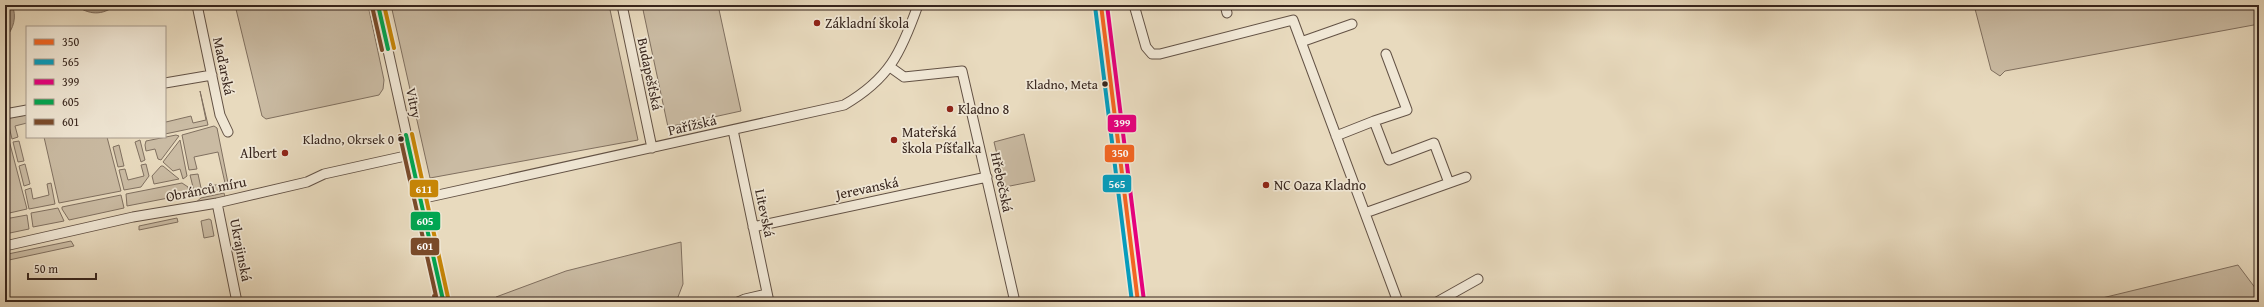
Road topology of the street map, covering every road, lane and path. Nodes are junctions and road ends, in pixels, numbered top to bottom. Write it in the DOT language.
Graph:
graph roads {
  1 [pos="197,5"];
  2 [pos="378,5"];
  3 [pos="622,5"];
  4 [pos="918,5"];
  5 [pos="1101,5"];
  6 [pos="1134,5"];
  7 [pos="1352,24"];
  8 [pos="1301,42"];
  9 [pos="1386,54"];
  10 [pos="890,67"];
  11 [pos="212,75"];
  12 [pos="166,83"];
  13 [pos="26,110"];
  14 [pos="5,114"];
  15 [pos="1374,121"];
  16 [pos="733,130"];
  17 [pos="228,132"];
  18 [pos="1336,136"];
  19 [pos="652,148"];
  20 [pos="410,155"];
  21 [pos="987,177"];
  22 [pos="1466,177"];
  23 [pos="1449,183"];
  24 [pos="420,199"];
  25 [pos="217,203"];
  26 [pos="1365,214"];
  27 [pos="753,227"];
  28 [pos="5,246"];
  29 [pos="1478,279"];
  30 [pos="768,298"];
  31 [pos="439,301"];
  32 [pos="237,302"];
  33 [pos="738,302"];
  34 [pos="1015,302"];
  35 [pos="1138,302"];
  36 [pos="1398,302"];
  37 [pos="1437,302"];
  1 -- 11 [label="street, Maďarská"];
  2 -- 20 [label="street, Vitry"];
  3 -- 19 [label="street, Budapešťská"];
  4 -- 10 [label="street, Pařížská"];
  5 -- 35 [label="street"];
  6 -- 8 [label="street"];
  7 -- 8 [label="street"];
  8 -- 18 [label="street"];
  9 -- 15 [label="street"];
  10 -- 16 [label="street, Pařížská"];
  10 -- 21 [label="street, Hřebečská"];
  11 -- 12 [label="street"];
  11 -- 17 [label="street, Maďarská"];
  13 -- 14 [label="street"];
  15 -- 18 [label="street"];
  15 -- 23 [label="street"];
  16 -- 19 [label="street, Pařížská"];
  16 -- 27 [label="street, Litevská"];
  18 -- 26 [label="street"];
  19 -- 24 [label="street, Pařížská"];
  20 -- 24 [label="street, Vitry"];
  20 -- 25 [label="street, Obránců míru"];
  21 -- 27 [label="street, Jerevanská"];
  21 -- 34 [label="street, Hřebečská"];
  22 -- 23 [label="street"];
  23 -- 26 [label="street"];
  24 -- 31 [label="street, Vitry"];
  25 -- 28 [label="street, Obránců míru"];
  25 -- 32 [label="street, Ukrajinská"];
  26 -- 36 [label="street"];
  27 -- 30 [label="street, Litevská"];
  29 -- 37 [label="street"];
  30 -- 33 [label="street"];
}
